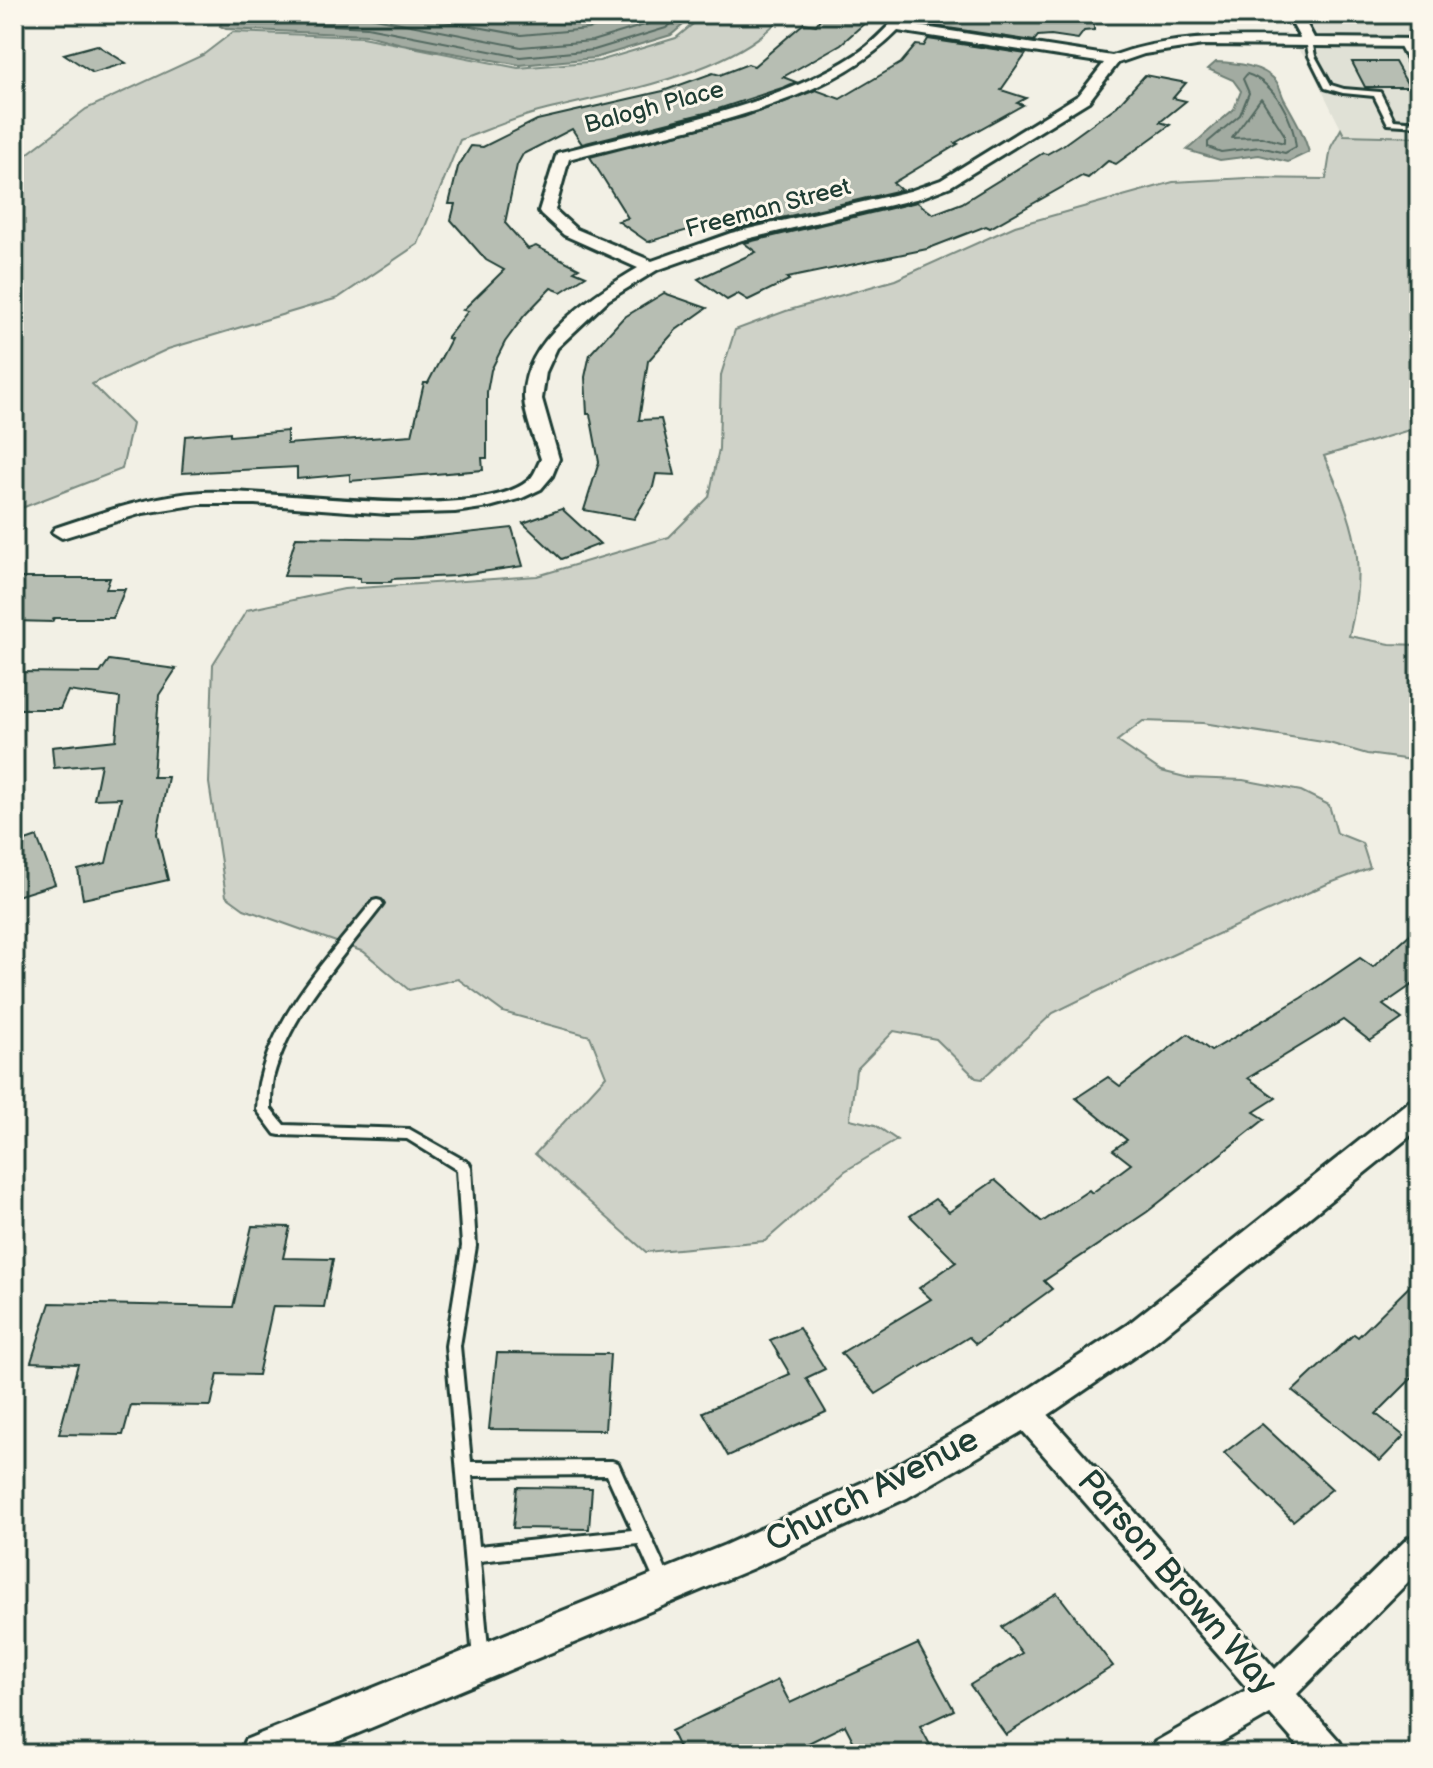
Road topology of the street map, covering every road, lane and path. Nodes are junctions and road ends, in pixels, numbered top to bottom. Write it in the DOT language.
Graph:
graph roads {
  1 [pos="908,14"];
  2 [pos="1294,14"];
  3 [pos="896,27"];
  4 [pos="1309,41"];
  5 [pos="1401,42"];
  6 [pos="1419,43"];
  7 [pos="1113,60"];
  8 [pos="1419,75"];
  9 [pos="1419,124"];
  10 [pos="651,267"];
  11 [pos="62,532"];
  12 [pos="377,904"];
  13 [pos="1419,1111"];
  14 [pos="1025,1411"];
  15 [pos="464,1469"];
  16 [pos="643,1536"];
  17 [pos="1419,1549"];
  18 [pos="471,1554"];
  19 [pos="665,1587"];
  20 [pos="481,1662"];
  21 [pos="1274,1693"];
  22 [pos="259,1754"];
  23 [pos="1167,1754"];
  24 [pos="1328,1754"];
  1 -- 3 [label="street, Balogh Place"];
  2 -- 4 [label="street"];
  3 -- 7 [label="street"];
  3 -- 10 [label="street, Balogh Place"];
  4 -- 5 [label="street"];
  4 -- 7 [label="street"];
  4 -- 9 [label="lane"];
  5 -- 6 [label="street"];
  5 -- 8 [label="lane"];
  7 -- 10 [label="street, Freeman Street"];
  10 -- 11 [label="street, Freeman Street"];
  12 -- 15 [label="lane"];
  13 -- 14 [label="street, Church Avenue"];
  14 -- 19 [label="street, Church Avenue"];
  14 -- 21 [label="street, Parson Brown Way"];
  15 -- 16 [label="lane"];
  15 -- 18 [label="lane"];
  16 -- 18 [label="lane"];
  16 -- 19 [label="lane"];
  17 -- 21 [label="street"];
  18 -- 20 [label="lane"];
  19 -- 20 [label="street, Church Avenue"];
  20 -- 22 [label="street, Church Avenue"];
  21 -- 23 [label="street"];
  21 -- 24 [label="street, Parson Brown Way"];
}
